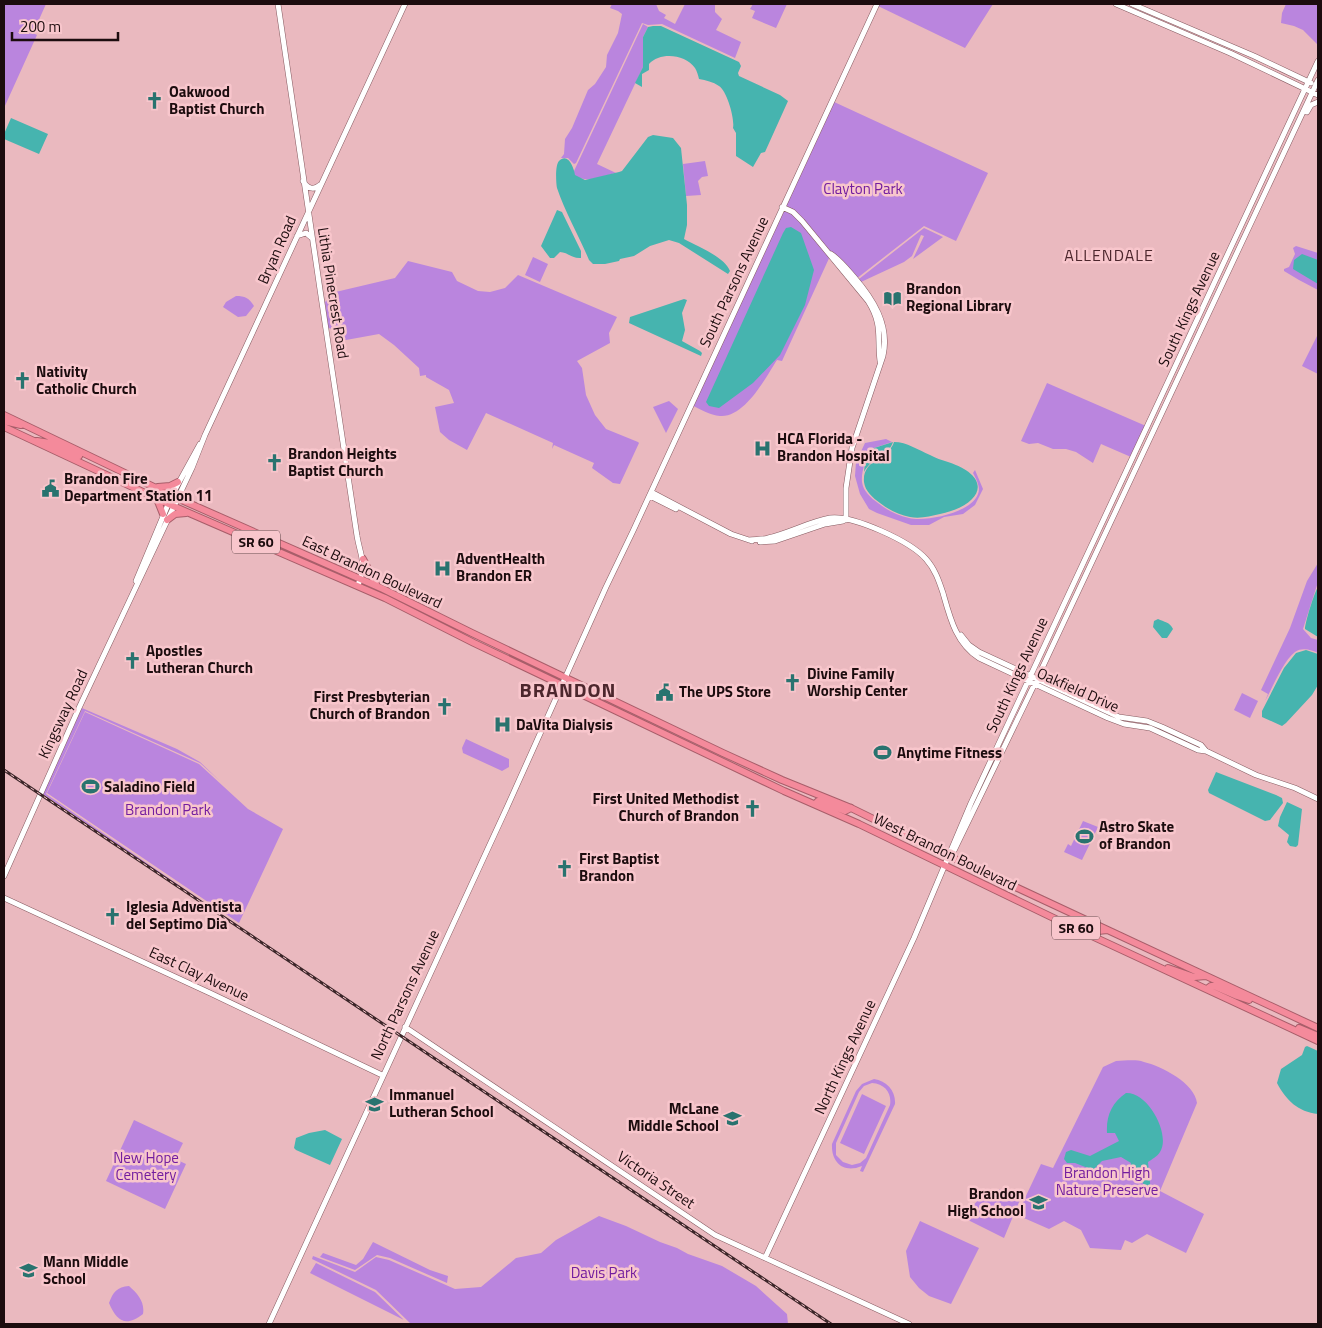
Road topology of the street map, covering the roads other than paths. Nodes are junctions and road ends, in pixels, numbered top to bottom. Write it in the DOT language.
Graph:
graph roads {
  1 [pos="278,4"];
  2 [pos="405,4"];
  3 [pos="877,4"];
  4 [pos="1116,4"];
  5 [pos="1132,4"];
  6 [pos="1318,61"];
  7 [pos="1309,82"];
  8 [pos="1317,84"];
  9 [pos="1306,89"];
  10 [pos="1312,92"];
  11 [pos="1318,95"];
  12 [pos="1318,102"];
  13 [pos="1292,135"];
  14 [pos="303,180"];
  15 [pos="320,185"];
  16 [pos="782,207"];
  17 [pos="308,211"];
  18 [pos="297,236"];
  19 [pos="312,238"];
  20 [pos="4,415"];
  21 [pos="4,421"];
  22 [pos="25,425"];
  23 [pos="4,427"];
  24 [pos="205,435"];
  25 [pos="34,441"];
  26 [pos="79,456"];
  27 [pos="178,482"];
  28 [pos="154,486"];
  29 [pos="650,494"];
  30 [pos="175,496"];
  31 [pos="157,499"];
  32 [pos="170,505"];
  33 [pos="189,513"];
  34 [pos="165,517"];
  35 [pos="846,520"];
  36 [pos="363,558"];
  37 [pos="359,582"];
  38 [pos="376,586"];
  39 [pos="1061,611"];
  40 [pos="954,628"];
  41 [pos="1048,656"];
  42 [pos="1031,675"];
  43 [pos="565,677"];
  44 [pos="1028,681"];
  45 [pos="1036,681"];
  46 [pos="562,684"];
  47 [pos="668,736"];
  48 [pos="693,738"];
  49 [pos="690,746"];
  50 [pos="718,750"];
  51 [pos="1318,798"];
  52 [pos="814,804"];
  53 [pos="851,808"];
  54 [pos="19,839"];
  55 [pos="949,856"];
  56 [pos="945,866"];
  57 [pos="4,867"];
  58 [pos="4,876"];
  59 [pos="4,898"];
  60 [pos="1066,924"];
  61 [pos="1108,930"];
  62 [pos="1137,944"];
  63 [pos="1130,953"];
  64 [pos="1155,965"];
  65 [pos="1206,976"];
  66 [pos="1207,989"];
  67 [pos="1269,1005"];
  68 [pos="1284,1025"];
  69 [pos="405,1027"];
  70 [pos="1318,1028"];
  71 [pos="1318,1036"];
  72 [pos="1318,1041"];
  73 [pos="382,1075"];
  74 [pos="765,1258"];
  75 [pos="269,1324"];
  76 [pos="909,1324"];
  1 -- 14 [label="street, Lithia Pinecrest Road"];
  2 -- 15 [label="street, Bryan Road"];
  3 -- 16 [label="street, South Parsons Avenue"];
  4 -- 9 [label="street"];
  5 -- 7 [label="street"];
  6 -- 7 [label="street, South Kings Avenue"];
  7 -- 8 [label="street"];
  7 -- 9 [label="street, South Kings Avenue"];
  8 -- 10 [label="street, South Kings Avenue"];
  9 -- 10 [label="street"];
  9 -- 39 [label="street, South Kings Avenue"];
  10 -- 11 [label="street"];
  10 -- 13 [label="street, South Kings Avenue"];
  12 -- 13 [label="street"];
  13 -- 41 [label="street, South Kings Avenue"];
  14 -- 15 [label="street"];
  14 -- 17 [label="street, Lithia Pinecrest Road"];
  15 -- 17 [label="street, Bryan Road"];
  16 -- 29 [label="street, South Parsons Avenue"];
  16 -- 35 [label="street"];
  17 -- 18 [label="street, Bryan Road"];
  17 -- 19 [label="street, Lithia Pinecrest Road"];
  18 -- 19 [label="street"];
  18 -- 24 [label="street, Bryan Road"];
  19 -- 36 [label="street, Lithia Pinecrest Road"];
  20 -- 22 [label="highway, East Brandon Boulevard / SR 60"];
  21 -- 22 [label="highway"];
  22 -- 28 [label="highway, East Brandon Boulevard / SR 60"];
  23 -- 25 [label="highway, East Brandon Boulevard / SR 60"];
  24 -- 27 [label="street"];
  24 -- 30 [label="street, Bryan Road"];
  25 -- 26 [label="highway"];
  25 -- 31 [label="highway, East Brandon Boulevard / SR 60"];
  27 -- 28 [label="highway"];
  27 -- 30 [label="street"];
  28 -- 30 [label="highway, East Brandon Boulevard / SR 60"];
  29 -- 35 [label="street, Oakfield Drive"];
  29 -- 43 [label="street, South Parsons Avenue"];
  30 -- 32 [label="street, Kingsway Road"];
  30 -- 37 [label="highway, East Brandon Boulevard / SR 60"];
  31 -- 32 [label="highway, East Brandon Boulevard / SR 60"];
  31 -- 34 [label="highway"];
  32 -- 33 [label="highway, East Brandon Boulevard / SR 60"];
  32 -- 34 [label="street, Kingsway Road"];
  33 -- 34 [label="highway"];
  33 -- 37 [label="highway, East Brandon Boulevard / SR 60"];
  34 -- 54 [label="street, Kingsway Road"];
  35 -- 40 [label="street, Oakfield Drive"];
  36 -- 37 [label="street, Lithia Pinecrest Road"];
  36 -- 38 [label="highway"];
  37 -- 38 [label="highway, East Brandon Boulevard / SR 60"];
  37 -- 46 [label="highway, East Brandon Boulevard / SR 60"];
  38 -- 43 [label="highway, East Brandon Boulevard / SR 60"];
  39 -- 41 [label="street"];
  39 -- 42 [label="street, South Kings Avenue"];
  40 -- 42 [label="street, Oakfield Drive"];
  40 -- 44 [label="street, Oakfield Drive"];
  41 -- 45 [label="street, South Kings Avenue"];
  42 -- 44 [label="street, South Kings Avenue"];
  42 -- 45 [label="street, Oakfield Drive"];
  43 -- 46 [label="street, North Parsons Avenue"];
  43 -- 48 [label="highway, West Brandon Boulevard / SR 60"];
  44 -- 45 [label="street, Oakfield Drive"];
  44 -- 55 [label="street, South Kings Avenue"];
  45 -- 51 [label="street, Oakfield Drive"];
  45 -- 55 [label="street, South Kings Avenue"];
  46 -- 47 [label="highway, West Brandon Boulevard / SR 60"];
  46 -- 69 [label="street, North Parsons Avenue"];
  47 -- 48 [label="highway"];
  47 -- 49 [label="highway, West Brandon Boulevard / SR 60"];
  48 -- 50 [label="highway, West Brandon Boulevard / SR 60"];
  49 -- 50 [label="highway"];
  49 -- 52 [label="highway, West Brandon Boulevard / SR 60"];
  50 -- 53 [label="highway, West Brandon Boulevard / SR 60"];
  52 -- 53 [label="highway"];
  52 -- 56 [label="highway, West Brandon Boulevard / SR 60"];
  53 -- 55 [label="highway, West Brandon Boulevard / SR 60"];
  54 -- 57 [label="street, Kingsway Road"];
  54 -- 58 [label="street, Kingsway Road"];
  55 -- 56 [label="street, South Kings Avenue"];
  55 -- 61 [label="highway, West Brandon Boulevard / SR 60"];
  56 -- 60 [label="highway, West Brandon Boulevard / SR 60"];
  56 -- 74 [label="street, North Kings Avenue"];
  59 -- 73 [label="street, East Clay Avenue"];
  60 -- 61 [label="highway"];
  60 -- 63 [label="highway, West Brandon Boulevard / SR 60"];
  61 -- 62 [label="highway, West Brandon Boulevard / SR 60"];
  62 -- 63 [label="highway"];
  62 -- 65 [label="highway, West Brandon Boulevard / SR 60"];
  63 -- 64 [label="highway, West Brandon Boulevard / SR 60"];
  64 -- 65 [label="highway"];
  64 -- 66 [label="highway, West Brandon Boulevard / SR 60"];
  65 -- 67 [label="highway, West Brandon Boulevard / SR 60"];
  66 -- 67 [label="highway"];
  66 -- 68 [label="highway, West Brandon Boulevard / SR 60"];
  67 -- 70 [label="highway, West Brandon Boulevard / SR 60"];
  68 -- 71 [label="highway"];
  68 -- 72 [label="highway, West Brandon Boulevard / SR 60"];
  69 -- 73 [label="street, North Parsons Avenue"];
  69 -- 74 [label="street, Victoria Street"];
  73 -- 75 [label="street, North Parsons Avenue"];
  74 -- 76 [label="street, Victoria Street"];
}
